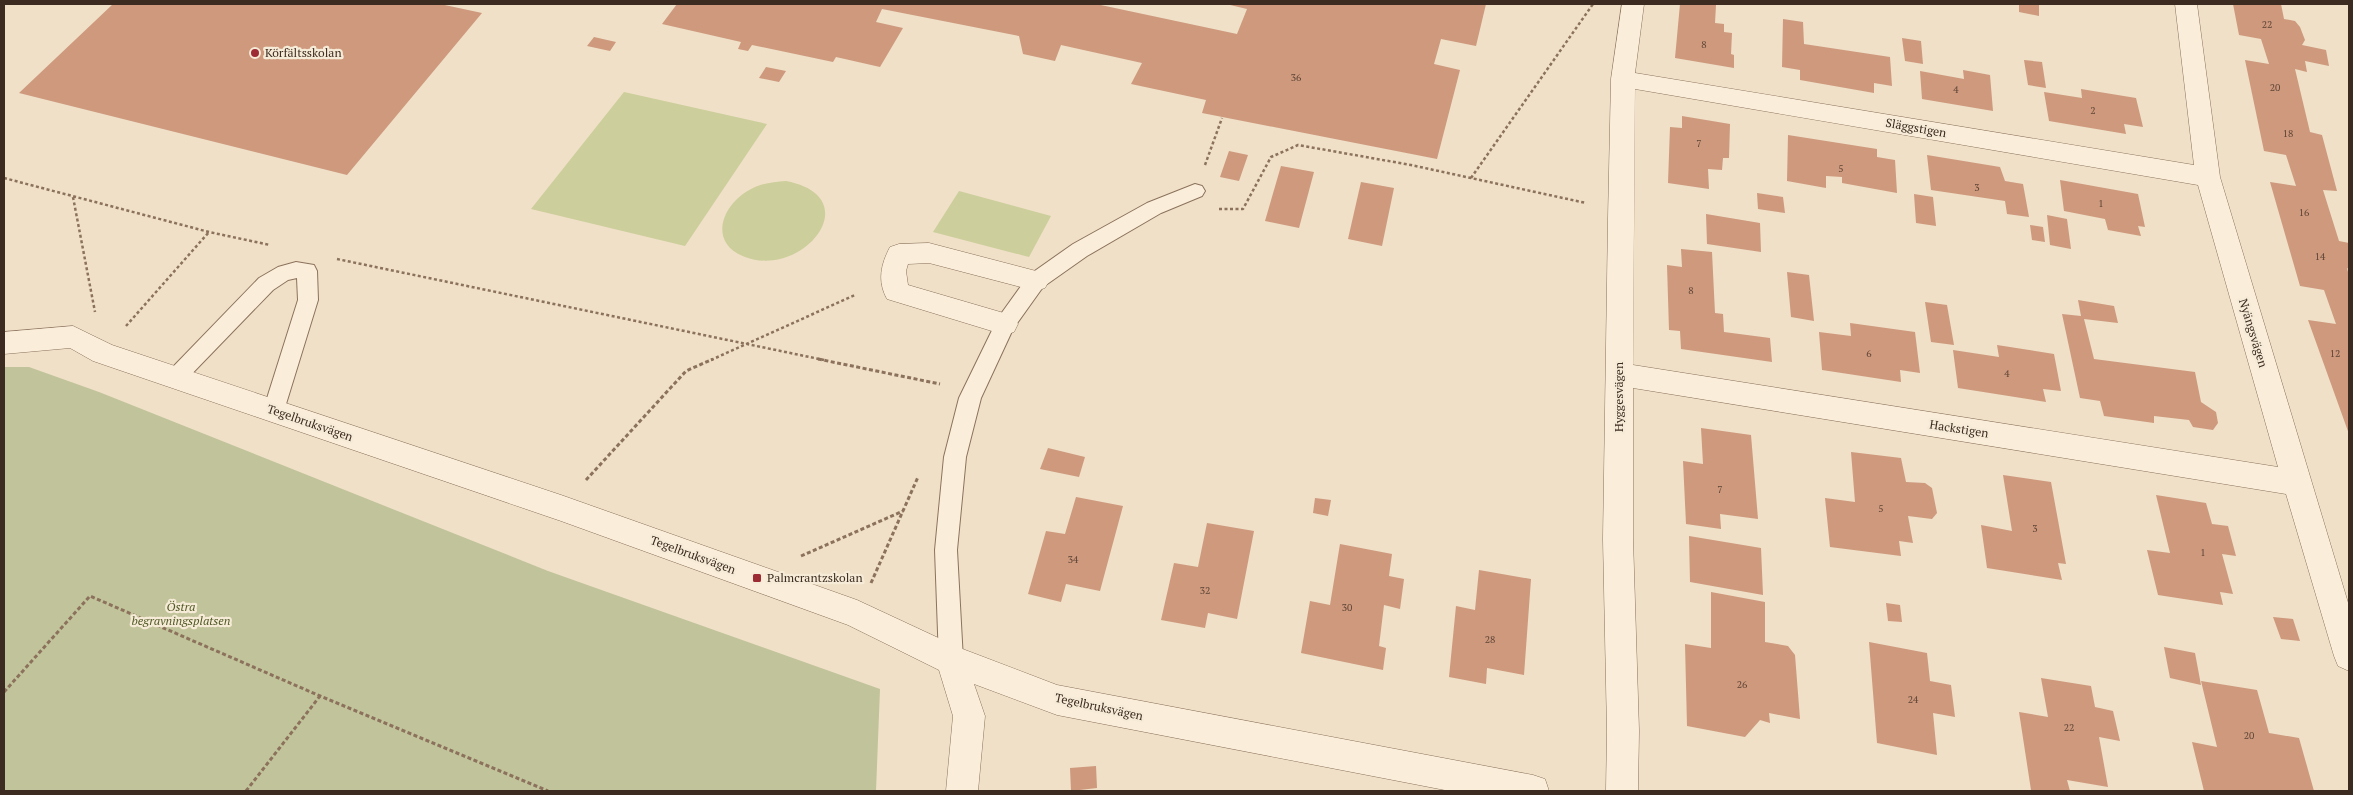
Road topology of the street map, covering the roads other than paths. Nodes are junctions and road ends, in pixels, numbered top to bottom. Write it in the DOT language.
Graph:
graph roads {
  1 [pos="1632,4"];
  2 [pos="2186,4"];
  3 [pos="1623,79"];
  4 [pos="2208,177"];
  5 [pos="1186,195"];
  6 [pos="1036,281"];
  7 [pos="1005,324"];
  8 [pos="4,343"];
  9 [pos="1619,374"];
  10 [pos="176,377"];
  11 [pos="274,411"];
  12 [pos="2299,483"];
  13 [pos="2349,656"];
  14 [pos="951,660"];
  15 [pos="962,791"];
  16 [pos="1533,791"];
  17 [pos="1622,791"];
  1 -- 3 [label="street, Hyggesvägen"];
  2 -- 4 [label="street, Nyängsvägen"];
  3 -- 4 [label="street, Släggstigen"];
  3 -- 9 [label="street, Hyggesvägen"];
  4 -- 12 [label="street, Nyängsvägen"];
  5 -- 6 [label="lane"];
  6 -- 7 [label="lane"];
  6 -- 7 [label="street"];
  7 -- 14 [label="lane"];
  8 -- 10 [label="street, Tegelbruksvägen"];
  9 -- 12 [label="street, Hackstigen"];
  9 -- 17 [label="street, Hyggesvägen"];
  10 -- 11 [label="street, Tegelbruksvägen"];
  10 -- 11 [label="lane"];
  11 -- 14 [label="street, Tegelbruksvägen"];
  12 -- 13 [label="street, Nyängsvägen"];
  14 -- 15 [label="street"];
  14 -- 16 [label="street, Tegelbruksvägen"];
}
